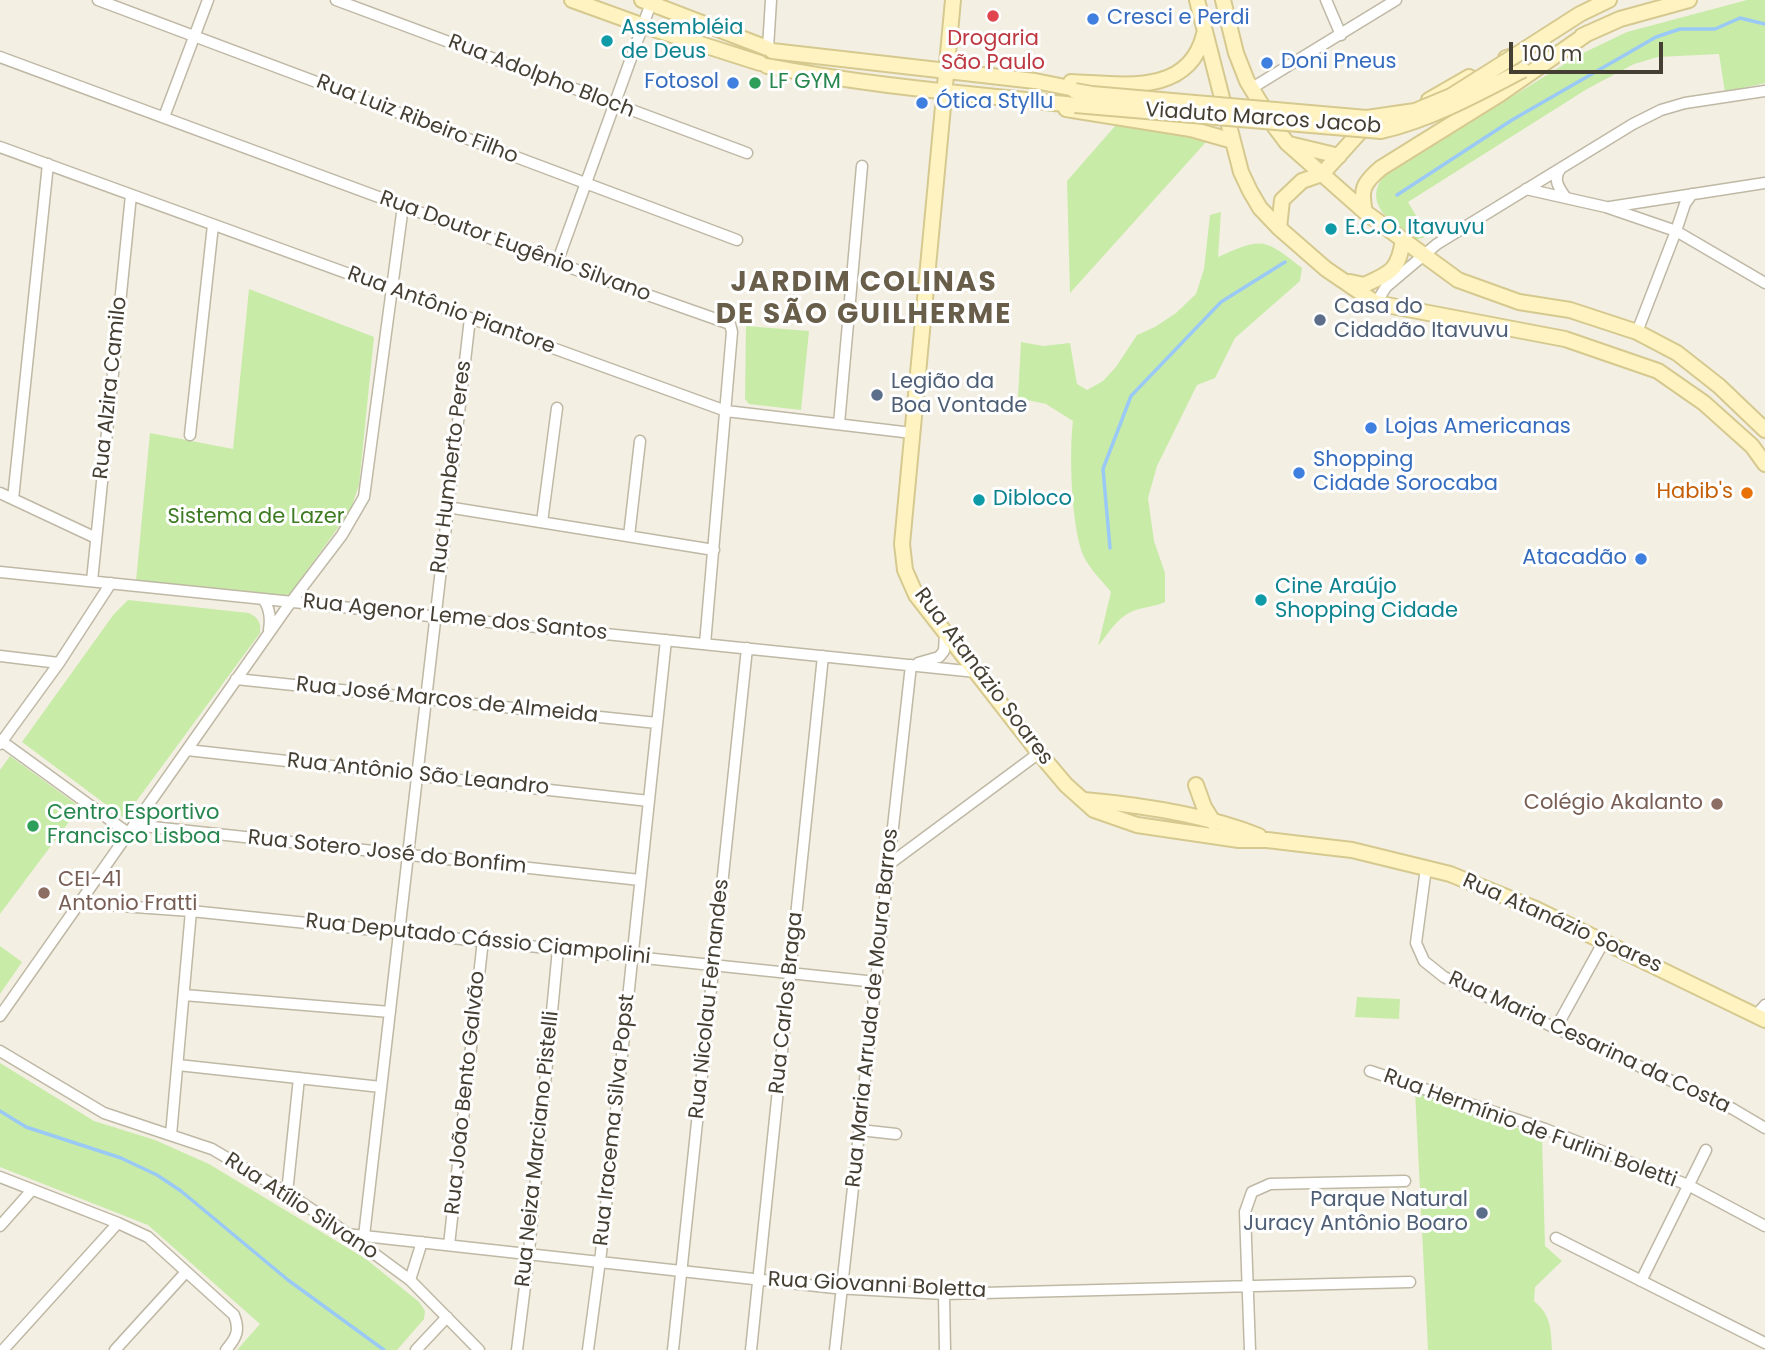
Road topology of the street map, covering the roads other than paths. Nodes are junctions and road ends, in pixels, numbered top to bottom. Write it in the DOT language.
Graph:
graph roads {
  1 [pos="97,0"];
  2 [pos="208,0"];
  3 [pos="336,0"];
  4 [pos="572,0"];
  5 [pos="771,0"];
  6 [pos="953,0"];
  7 [pos="1197,0"];
  8 [pos="1223,0"];
  9 [pos="1326,0"];
  10 [pos="1396,0"];
  11 [pos="1689,0"];
  12 [pos="1603,1"];
  13 [pos="647,2"];
  14 [pos="644,26"];
  15 [pos="1204,33"];
  16 [pos="1588,33"];
  17 [pos="1341,35"];
  18 [pos="194,36"];
  19 [pos="769,49"];
  20 [pos="1516,55"];
  21 [pos="0,57"];
  22 [pos="764,65"];
  23 [pos="947,70"];
  24 [pos="1035,81"];
  25 [pos="1252,88"];
  26 [pos="944,91"];
  27 [pos="1765,91"];
  28 [pos="1075,98"];
  29 [pos="1222,101"];
  30 [pos="1047,102"];
  31 [pos="615,105"];
  32 [pos="164,117"];
  33 [pos="1275,127"];
  34 [pos="1233,141"];
  35 [pos="1287,143"];
  36 [pos="0,147"];
  37 [pos="747,153"];
  38 [pos="1339,156"];
  39 [pos="48,164"];
  40 [pos="862,166"];
  41 [pos="1561,168"];
  42 [pos="1322,174"];
  43 [pos="1302,181"];
  44 [pos="586,183"];
  45 [pos="1765,183"];
  46 [pos="1526,189"];
  47 [pos="1341,191"];
  48 [pos="1692,194"];
  49 [pos="131,195"];
  50 [pos="1566,198"];
  51 [pos="403,206"];
  52 [pos="1606,207"];
  53 [pos="1365,212"];
  54 [pos="213,225"];
  55 [pos="1279,228"];
  56 [pos="1676,231"];
  57 [pos="1403,239"];
  58 [pos="737,240"];
  59 [pos="1423,255"];
  60 [pos="557,263"];
  61 [pos="1342,279"];
  62 [pos="1764,280"];
  63 [pos="390,289"];
  64 [pos="1376,303"];
  65 [pos="470,318"];
  66 [pos="1637,332"];
  67 [pos="557,408"];
  68 [pos="726,411"];
  69 [pos="839,424"];
  70 [pos="1765,429"];
  71 [pos="912,433"];
  72 [pos="190,436"];
  73 [pos="640,441"];
  74 [pos="1765,464"];
  75 [pos="0,493"];
  76 [pos="13,499"];
  77 [pos="447,507"];
  78 [pos="542,522"];
  79 [pos="629,536"];
  80 [pos="96,538"];
  81 [pos="714,550"];
  82 [pos="0,572"];
  83 [pos="88,581"];
  84 [pos="111,583"];
  85 [pos="263,599"];
  86 [pos="291,602"];
  87 [pos="96,605"];
  88 [pos="435,616"];
  89 [pos="945,633"];
  90 [pos="268,634"];
  91 [pos="666,640"];
  92 [pos="705,644"];
  93 [pos="747,648"];
  94 [pos="0,656"];
  95 [pos="823,656"];
  96 [pos="59,663"];
  97 [pos="911,665"];
  98 [pos="976,672"];
  99 [pos="236,679"];
  100 [pos="426,699"];
  101 [pos="657,723"];
  102 [pos="1,741"];
  103 [pos="187,750"];
  104 [pos="1039,753"];
  105 [pos="417,775"];
  106 [pos="1196,785"];
  107 [pos="1084,800"];
  108 [pos="649,801"];
  109 [pos="1182,815"];
  110 [pos="1214,823"];
  111 [pos="1155,827"];
  112 [pos="131,829"];
  113 [pos="1267,839"];
  114 [pos="407,856"];
  115 [pos="888,865"];
  116 [pos="1426,868"];
  117 [pos="640,880"];
  118 [pos="79,903"];
  119 [pos="191,911"];
  120 [pos="399,932"];
  121 [pos="482,940"];
  122 [pos="1604,941"];
  123 [pos="558,948"];
  124 [pos="632,956"];
  125 [pos="713,965"];
  126 [pos="790,973"];
  127 [pos="876,982"];
  128 [pos="184,995"];
  129 [pos="390,1012"];
  130 [pos="1762,1013"];
  131 [pos="0,1016"];
  132 [pos="1556,1028"];
  133 [pos="0,1051"];
  134 [pos="178,1065"];
  135 [pos="1370,1072"];
  136 [pos="299,1079"];
  137 [pos="381,1087"];
  138 [pos="1765,1128"];
  139 [pos="860,1130"];
  140 [pos="896,1134"];
  141 [pos="171,1135"];
  142 [pos="1706,1150"];
  143 [pos="0,1177"];
  144 [pos="1405,1181"];
  145 [pos="1688,1185"];
  146 [pos="32,1190"];
  147 [pos="287,1193"];
  148 [pos="118,1223"];
  149 [pos="0,1226"];
  150 [pos="1765,1226"];
  151 [pos="346,1234"];
  152 [pos="364,1236"];
  153 [pos="1556,1238"];
  154 [pos="422,1242"];
  155 [pos="449,1245"];
  156 [pos="529,1254"];
  157 [pos="600,1261"];
  158 [pos="681,1270"];
  159 [pos="187,1272"];
  160 [pos="410,1280"];
  161 [pos="758,1280"];
  162 [pos="1410,1282"];
  163 [pos="1642,1282"];
  164 [pos="1247,1286"];
  165 [pos="842,1289"];
  166 [pos="944,1294"];
  167 [pos="447,1317"];
  168 [pos="1765,1343"];
  169 [pos="417,1349"];
  170 [pos="3,1350"];
  171 [pos="115,1350"];
  172 [pos="226,1350"];
  173 [pos="479,1350"];
  174 [pos="517,1350"];
  175 [pos="588,1350"];
  176 [pos="673,1350"];
  177 [pos="751,1350"];
  178 [pos="835,1350"];
  179 [pos="945,1350"];
  180 [pos="1250,1350"];
  1 -- 18 [label="street, Rua Luiz Ribeiro Filho"];
  2 -- 18 [label="street"];
  3 -- 31 [label="street, Rua Adolpho Bloch"];
  4 -- 14 [label="main road"];
  5 -- 19 [label="street"];
  6 -- 23 [label="main road, Rua Atanázio Soares"];
  7 -- 15 [label="main road"];
  8 -- 25 [label="main road"];
  9 -- 17 [label="street"];
  10 -- 17 [label="street"];
  11 -- 16 [label="main road"];
  12 -- 20 [label="main road"];
  13 -- 14 [label="street"];
  13 -- 19 [label="main road"];
  14 -- 22 [label="main road"];
  14 -- 31 [label="street"];
  15 -- 24 [label="main road"];
  15 -- 29 [label="main road"];
  16 -- 28 [label="main road, Viaduto Marcos Jacob, bridge"];
  16 -- 53 [label="main road"];
  17 -- 25 [label="street"];
  18 -- 32 [label="street"];
  18 -- 44 [label="street, Rua Luiz Ribeiro Filho"];
  19 -- 22 [label="main road"];
  19 -- 23 [label="main road"];
  20 -- 28 [label="main road, Viaduto Marcos Jacob, bridge"];
  20 -- 38 [label="main road"];
  21 -- 32 [label="street, Rua Doutor Eugênio Silvano"];
  22 -- 26 [label="main road"];
  23 -- 24 [label="main road"];
  23 -- 26 [label="main road, Rua Atanázio Soares"];
  24 -- 28 [label="main road"];
  25 -- 33 [label="main road"];
  26 -- 30 [label="main road"];
  26 -- 71 [label="main road, Rua Atanázio Soares"];
  27 -- 41 [label="street"];
  28 -- 29 [label="main road"];
  28 -- 30 [label="main road"];
  29 -- 33 [label="main road"];
  29 -- 34 [label="main road"];
  30 -- 34 [label="main road"];
  31 -- 37 [label="street, Rua Adolpho Bloch"];
  31 -- 44 [label="street"];
  32 -- 51 [label="street, Rua Doutor Eugênio Silvano"];
  33 -- 35 [label="main road"];
  34 -- 55 [label="main road"];
  35 -- 38 [label="main road"];
  35 -- 42 [label="main road"];
  36 -- 39 [label="street, Rua Antônio Piantore"];
  38 -- 42 [label="main road"];
  39 -- 49 [label="street, Rua Antônio Piantore"];
  39 -- 76 [label="street"];
  40 -- 69 [label="street"];
  41 -- 46 [label="street"];
  41 -- 50 [label="street"];
  42 -- 43 [label="main road"];
  42 -- 47 [label="main road"];
  43 -- 47 [label="main road"];
  43 -- 55 [label="main road"];
  44 -- 58 [label="street, Rua Luiz Ribeiro Filho"];
  44 -- 60 [label="street"];
  45 -- 48 [label="street"];
  46 -- 50 [label="street"];
  46 -- 59 [label="street"];
  47 -- 53 [label="main road"];
  48 -- 52 [label="street"];
  48 -- 56 [label="street"];
  49 -- 54 [label="street, Rua Antônio Piantore"];
  49 -- 80 [label="street, Rua Alzira Camilo"];
  50 -- 52 [label="street"];
  51 -- 60 [label="street, Rua Doutor Eugênio Silvano"];
  51 -- 63 [label="street"];
  52 -- 56 [label="street"];
  53 -- 57 [label="main road"];
  54 -- 63 [label="street, Rua Antônio Piantore"];
  54 -- 72 [label="street"];
  55 -- 61 [label="main road"];
  56 -- 62 [label="street"];
  56 -- 66 [label="street"];
  57 -- 59 [label="main road"];
  57 -- 61 [label="main road"];
  59 -- 64 [label="street"];
  59 -- 66 [label="main road"];
  60 -- 68 [label="street, Rua Doutor Eugênio Silvano"];
  61 -- 64 [label="main road"];
  63 -- 65 [label="street, Rua Antônio Piantore"];
  63 -- 86 [label="street"];
  64 -- 74 [label="main road"];
  65 -- 68 [label="street, Rua Antônio Piantore"];
  65 -- 77 [label="street, Rua Humberto Peres"];
  66 -- 70 [label="main road"];
  67 -- 78 [label="street"];
  68 -- 69 [label="street, Rua Antônio Piantore"];
  68 -- 81 [label="street, Rua Doutor Eugênio Silvano"];
  69 -- 71 [label="street, Rua Antônio Piantore"];
  71 -- 89 [label="main road, Rua Atanázio Soares"];
  73 -- 79 [label="street"];
  75 -- 76 [label="street"];
  76 -- 80 [label="street"];
  77 -- 78 [label="street"];
  77 -- 88 [label="street, Rua Humberto Peres"];
  78 -- 79 [label="street"];
  79 -- 81 [label="street"];
  80 -- 83 [label="street, Rua Alzira Camilo"];
  81 -- 92 [label="street, Rua Doutor Eugênio Silvano"];
  82 -- 83 [label="street, Rua Agenor Leme dos Santos"];
  83 -- 84 [label="street, Rua Agenor Leme dos Santos"];
  83 -- 87 [label="street"];
  84 -- 85 [label="street, Rua Agenor Leme dos Santos"];
  84 -- 87 [label="street"];
  85 -- 86 [label="street, Rua Agenor Leme dos Santos"];
  85 -- 90 [label="street"];
  86 -- 88 [label="street, Rua Agenor Leme dos Santos"];
  86 -- 90 [label="street"];
  87 -- 96 [label="street"];
  88 -- 91 [label="street, Rua Agenor Leme dos Santos"];
  88 -- 100 [label="street, Rua Humberto Peres"];
  89 -- 97 [label="street, Rua Agenor Leme dos Santos"];
  89 -- 98 [label="main road, Rua Atanázio Soares"];
  90 -- 99 [label="street"];
  91 -- 92 [label="street, Rua Agenor Leme dos Santos"];
  91 -- 101 [label="street, Rua Iracema Silva Popst"];
  92 -- 93 [label="street, Rua Agenor Leme dos Santos"];
  93 -- 95 [label="street, Rua Agenor Leme dos Santos"];
  93 -- 125 [label="street, Rua Nicolau Fernandes"];
  94 -- 96 [label="street"];
  95 -- 97 [label="street, Rua Agenor Leme dos Santos"];
  95 -- 126 [label="street, Rua Carlos Braga"];
  96 -- 102 [label="street"];
  97 -- 98 [label="street, Rua Agenor Leme dos Santos"];
  97 -- 115 [label="street, Rua Maria Arruda de Moura Barros"];
  98 -- 104 [label="main road, Rua Atanázio Soares"];
  99 -- 100 [label="street, Rua José Marcos de Almeida"];
  99 -- 103 [label="street"];
  100 -- 101 [label="street, Rua José Marcos de Almeida"];
  100 -- 105 [label="street, Rua Humberto Peres"];
  101 -- 108 [label="street, Rua Iracema Silva Popst"];
  102 -- 112 [label="street"];
  103 -- 105 [label="street, Rua Antônio São Leandro"];
  103 -- 112 [label="street"];
  104 -- 107 [label="main road, Rua Atanázio Soares"];
  104 -- 115 [label="street"];
  105 -- 108 [label="street, Rua Antônio São Leandro"];
  105 -- 114 [label="street, Rua Humberto Peres"];
  106 -- 110 [label="main road"];
  107 -- 109 [label="main road, Rua Atanázio Soares"];
  107 -- 111 [label="main road, Rua Atanázio Soares"];
  108 -- 117 [label="street, Rua Iracema Silva Popst"];
  109 -- 110 [label="main road, Rua Atanázio Soares"];
  109 -- 111 [label="main road"];
  110 -- 113 [label="main road, Rua Atanázio Soares"];
  111 -- 113 [label="main road, Rua Atanázio Soares"];
  112 -- 114 [label="street, Rua Sotero José do Bonfim"];
  112 -- 118 [label="street"];
  113 -- 116 [label="main road, Rua Atanázio Soares"];
  114 -- 117 [label="street, Rua Sotero José do Bonfim"];
  114 -- 120 [label="street, Rua Humberto Peres"];
  115 -- 127 [label="street, Rua Maria Arruda de Moura Barros"];
  116 -- 122 [label="main road, Rua Atanázio Soares"];
  116 -- 132 [label="street, Rua Maria Cesarina da Costa"];
  117 -- 124 [label="street, Rua Iracema Silva Popst"];
  118 -- 119 [label="street, Rua Deputado Cássio Ciampolini"];
  118 -- 131 [label="street"];
  119 -- 120 [label="street, Rua Deputado Cássio Ciampolini"];
  119 -- 128 [label="street"];
  120 -- 121 [label="street, Rua Deputado Cássio Ciampolini"];
  120 -- 129 [label="street, Rua Humberto Peres"];
  121 -- 123 [label="street, Rua Deputado Cássio Ciampolini"];
  121 -- 155 [label="street, Rua João Bento Galvão"];
  122 -- 130 [label="main road, Rua Atanázio Soares"];
  122 -- 132 [label="street"];
  123 -- 124 [label="street, Rua Deputado Cássio Ciampolini"];
  123 -- 156 [label="street, Rua Neiza Marciano Pistelli"];
  124 -- 125 [label="street, Rua Deputado Cássio Ciampolini"];
  124 -- 157 [label="street, Rua Iracema Silva Popst"];
  125 -- 126 [label="street, Rua Deputado Cássio Ciampolini"];
  125 -- 158 [label="street, Rua Nicolau Fernandes"];
  126 -- 127 [label="street, Rua Deputado Cássio Ciampolini"];
  126 -- 161 [label="street, Rua Carlos Braga"];
  127 -- 139 [label="street, Rua Maria Arruda de Moura Barros"];
  128 -- 129 [label="street"];
  128 -- 134 [label="street"];
  129 -- 137 [label="street, Rua Humberto Peres"];
  132 -- 138 [label="street, Rua Maria Cesarina da Costa"];
  133 -- 141 [label="street, Rua Atílio Silvano"];
  134 -- 136 [label="street"];
  134 -- 141 [label="street"];
  135 -- 145 [label="street, Rua Hermínio de Furlini Boletti"];
  136 -- 137 [label="street"];
  136 -- 147 [label="street"];
  137 -- 152 [label="street, Rua Humberto Peres"];
  139 -- 140 [label="street"];
  139 -- 165 [label="street, Rua Maria Arruda de Moura Barros"];
  141 -- 147 [label="street, Rua Atílio Silvano"];
  142 -- 145 [label="street"];
  143 -- 146 [label="street"];
  144 -- 164 [label="street"];
  145 -- 150 [label="street, Rua Hermínio de Furlini Boletti"];
  145 -- 163 [label="street"];
  146 -- 148 [label="street"];
  146 -- 149 [label="street"];
  147 -- 151 [label="street, Rua Atílio Silvano"];
  148 -- 159 [label="street"];
  148 -- 170 [label="street"];
  151 -- 152 [label="street, Rua Giovanni Boletta"];
  151 -- 160 [label="street, Rua Atílio Silvano"];
  152 -- 154 [label="street, Rua Giovanni Boletta"];
  153 -- 163 [label="street"];
  154 -- 155 [label="street, Rua Giovanni Boletta"];
  154 -- 160 [label="street"];
  155 -- 156 [label="street, Rua Giovanni Boletta"];
  156 -- 157 [label="street, Rua Giovanni Boletta"];
  156 -- 174 [label="street, Rua Neiza Marciano Pistelli"];
  157 -- 158 [label="street, Rua Giovanni Boletta"];
  157 -- 175 [label="street, Rua Iracema Silva Popst"];
  158 -- 161 [label="street, Rua Giovanni Boletta"];
  158 -- 176 [label="street, Rua Nicolau Fernandes"];
  159 -- 171 [label="street"];
  159 -- 172 [label="street"];
  160 -- 167 [label="street, Rua Atílio Silvano"];
  161 -- 165 [label="street, Rua Giovanni Boletta"];
  161 -- 177 [label="street, Rua Carlos Braga"];
  162 -- 164 [label="street, Rua Giovanni Boletta"];
  163 -- 168 [label="street"];
  164 -- 166 [label="street, Rua Giovanni Boletta"];
  164 -- 180 [label="street"];
  165 -- 166 [label="street, Rua Giovanni Boletta"];
  165 -- 178 [label="street, Rua Maria Arruda de Moura Barros"];
  166 -- 179 [label="street"];
  167 -- 169 [label="street"];
  167 -- 173 [label="street, Rua Atílio Silvano"];
}
